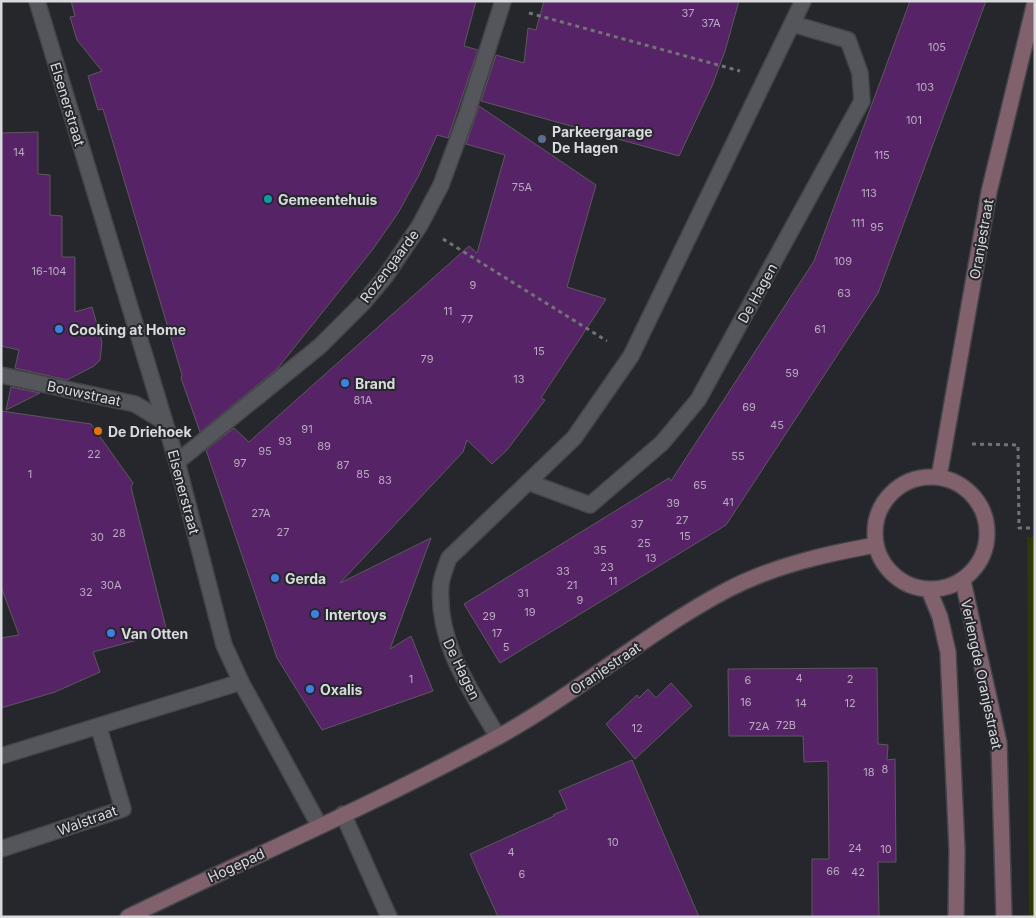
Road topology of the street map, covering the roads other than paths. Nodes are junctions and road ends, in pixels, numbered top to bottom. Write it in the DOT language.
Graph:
graph roads {
  1 [pos="37,1"];
  2 [pos="803,1"];
  3 [pos="1035,2"];
  4 [pos="502,3"];
  5 [pos="793,24"];
  6 [pos="1,375"];
  7 [pos="163,421"];
  8 [pos="177,462"];
  9 [pos="939,477"];
  10 [pos="528,482"];
  11 [pos="876,545"];
  12 [pos="962,580"];
  13 [pos="929,590"];
  14 [pos="242,682"];
  15 [pos="99,728"];
  16 [pos="498,737"];
  17 [pos="1,756"];
  18 [pos="343,814"];
  19 [pos="319,825"];
  20 [pos="1,849"];
  21 [pos="128,917"];
  22 [pos="389,917"];
  23 [pos="956,917"];
  24 [pos="1004,917"];
  1 -- 7 [label="street, Elsenerstraat"];
  2 -- 5 [label="street, De Hagen"];
  3 -- 9 [label="street, Oranjestraat"];
  4 -- 8 [label="street, Rozengaarde"];
  5 -- 10 [label="street, De Hagen"];
  5 -- 10 [label="street, De Hagen"];
  6 -- 7 [label="street, Bouwstraat"];
  7 -- 8 [label="street, Elsenerstraat"];
  8 -- 14 [label="street, Elsenerstraat"];
  9 -- 11 [label="street"];
  9 -- 12 [label="street"];
  10 -- 16 [label="street, De Hagen"];
  11 -- 13 [label="street"];
  11 -- 16 [label="street, Oranjestraat"];
  12 -- 13 [label="street"];
  12 -- 24 [label="street, Verlengde Oranjestraat"];
  13 -- 23 [label="street"];
  14 -- 15 [label="street"];
  14 -- 19 [label="street, Elsenerstraat"];
  15 -- 17 [label="street"];
  15 -- 20 [label="street, Walstraat"];
  16 -- 18 [label="street, Oranjestraat"];
  18 -- 19 [label="street, Hogepad"];
  18 -- 22 [label="street"];
  19 -- 21 [label="street, Hogepad"];
}
